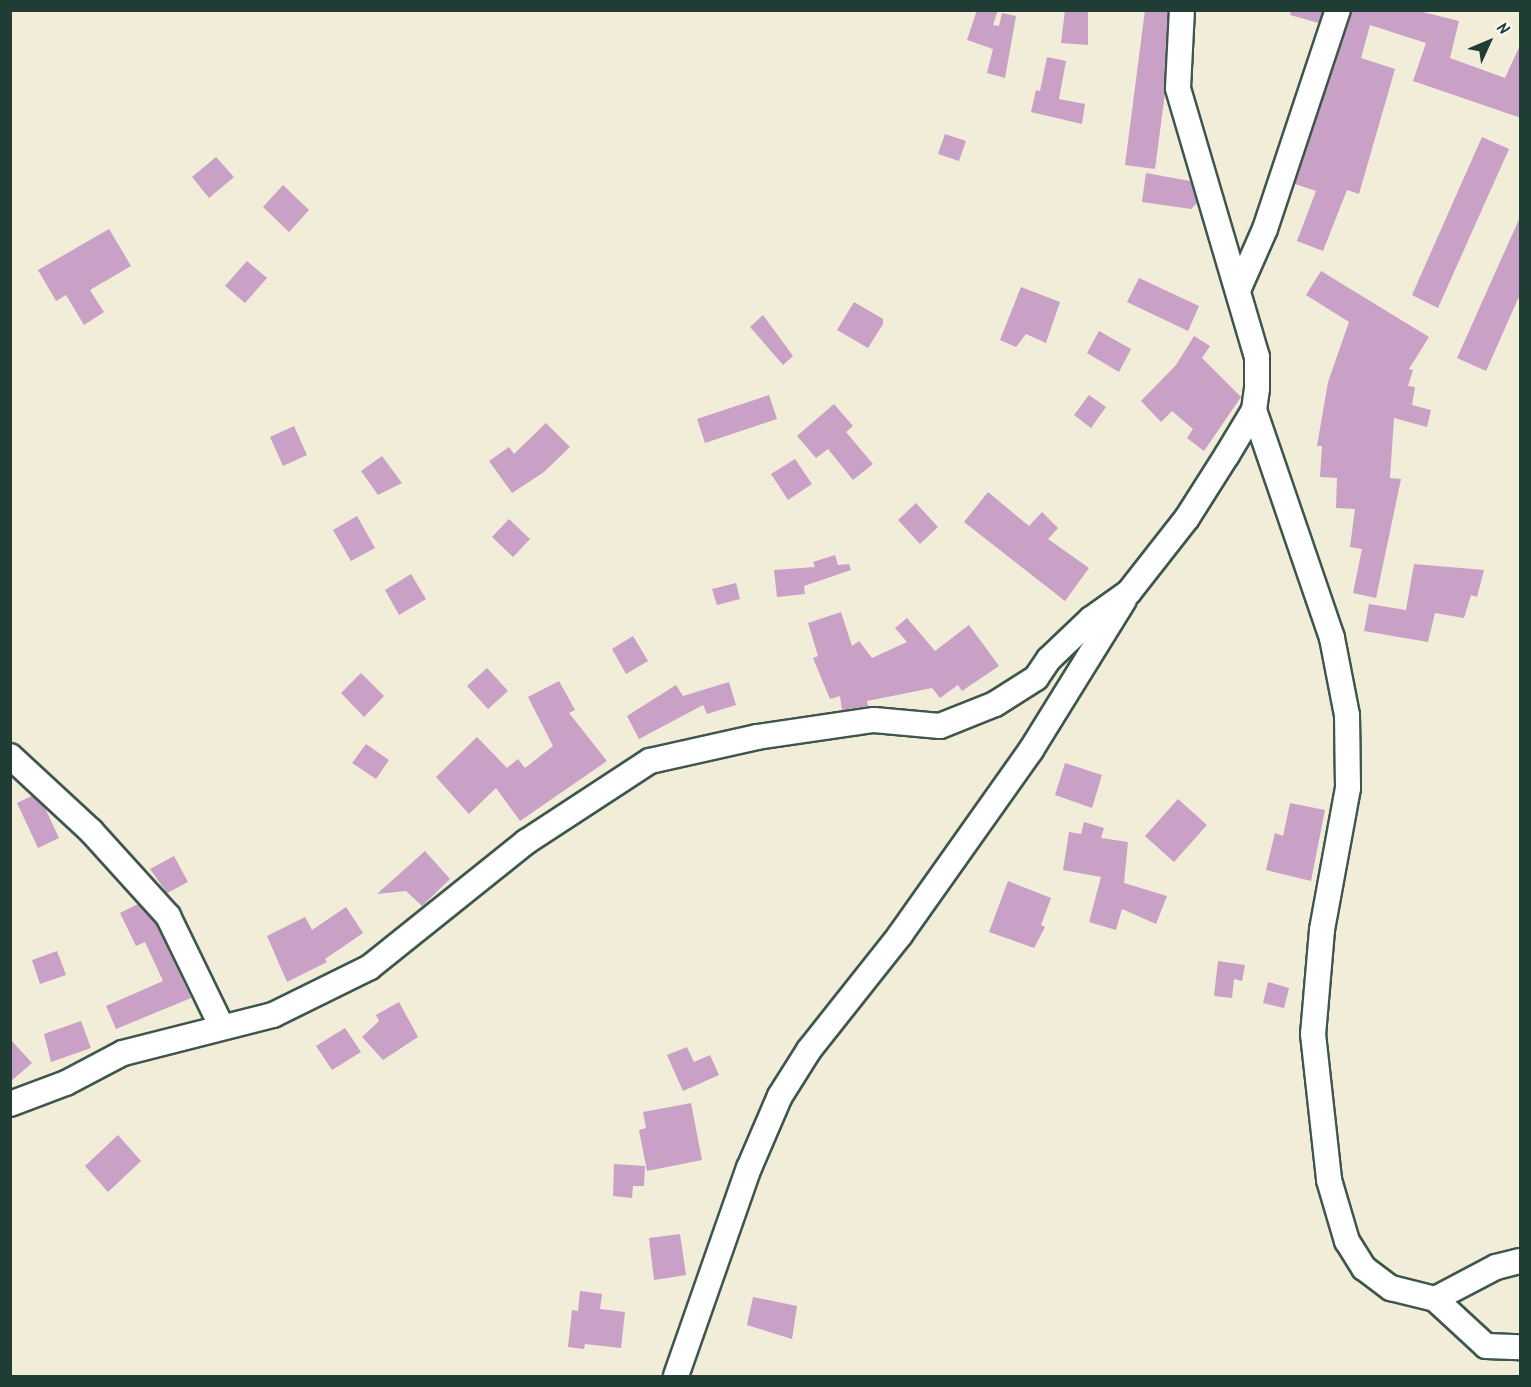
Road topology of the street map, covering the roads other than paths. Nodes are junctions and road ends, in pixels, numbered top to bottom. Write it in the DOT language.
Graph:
graph roads {
  1 [pos="1182,10"];
  2 [pos="1338,10"];
  3 [pos="1239,288"];
  4 [pos="1254,410"];
  5 [pos="1129,592"];
  6 [pos="10,756"];
  7 [pos="221,1025"];
  8 [pos="10,1104"];
  9 [pos="1521,1260"];
  10 [pos="1435,1299"];
  11 [pos="1521,1347"];
  12 [pos="676,1377"];
  1 -- 3 [label="street"];
  2 -- 3 [label="street"];
  3 -- 4 [label="street"];
  4 -- 5 [label="street"];
  4 -- 10 [label="street"];
  5 -- 7 [label="street"];
  5 -- 12 [label="street"];
  6 -- 7 [label="street"];
  7 -- 8 [label="street"];
  9 -- 10 [label="street"];
  10 -- 11 [label="street"];
}
